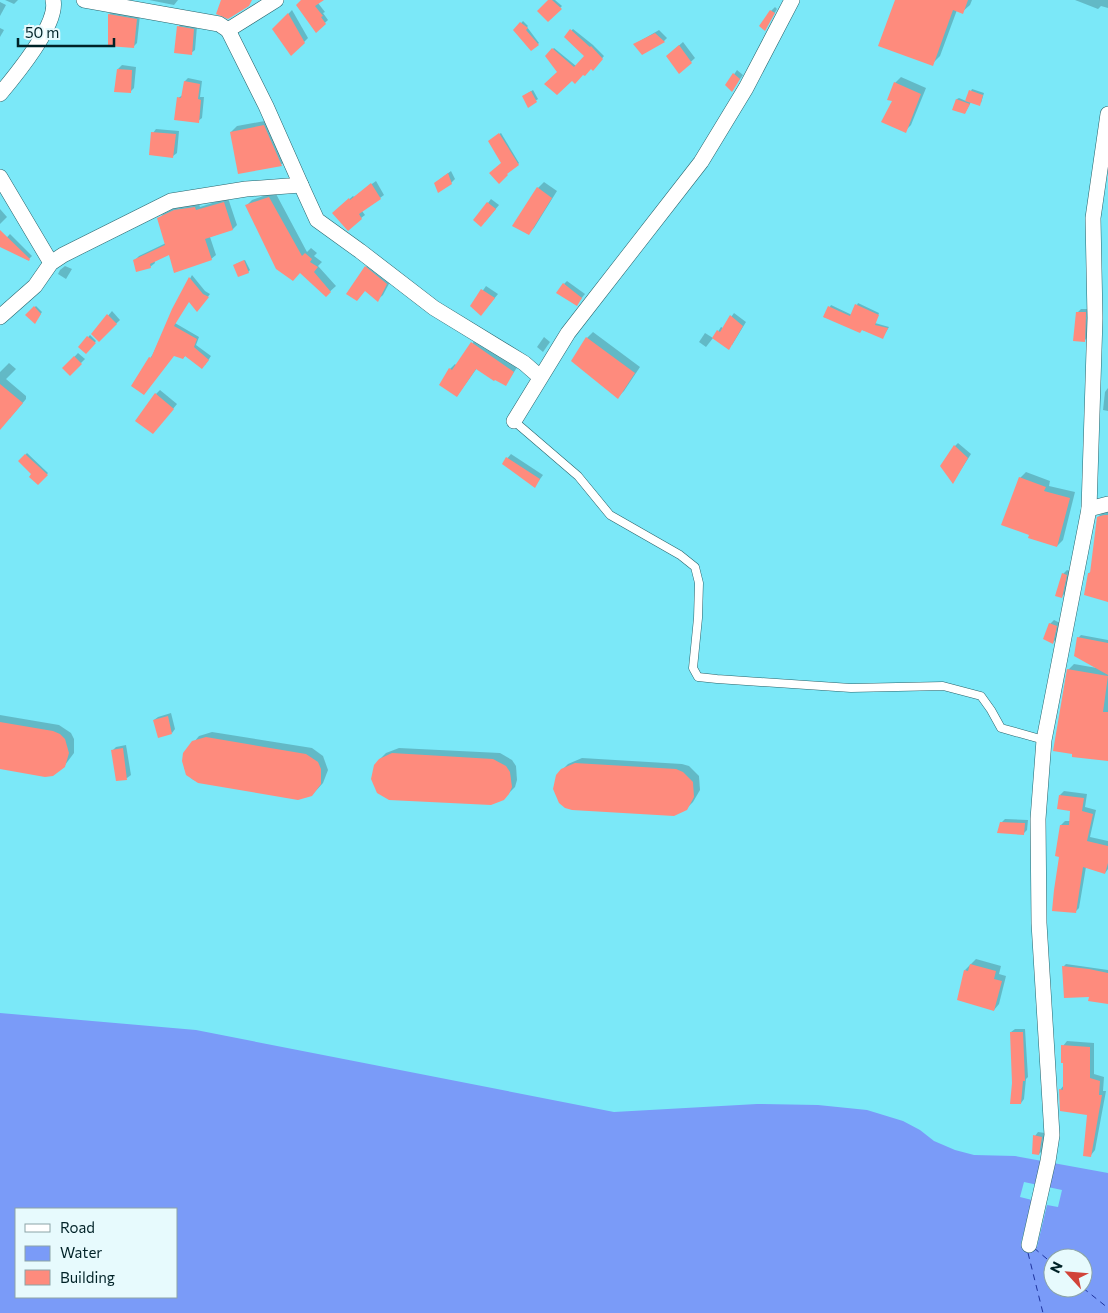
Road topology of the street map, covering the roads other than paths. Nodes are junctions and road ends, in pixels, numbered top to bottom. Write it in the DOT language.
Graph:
graph roads {
  1 [pos="53,0"];
  2 [pos="84,0"];
  3 [pos="276,0"];
  4 [pos="792,0"];
  5 [pos="228,30"];
  6 [pos="0,94"];
  7 [pos="1108,114"];
  8 [pos="0,177"];
  9 [pos="301,186"];
  10 [pos="51,263"];
  11 [pos="0,317"];
  12 [pos="1102,317"];
  13 [pos="540,377"];
  14 [pos="514,421"];
  15 [pos="1108,504"];
  16 [pos="1090,509"];
  17 [pos="1044,740"];
  18 [pos="1029,1245"];
  1 -- 6 [label="street"];
  2 -- 5 [label="street"];
  3 -- 5 [label="street"];
  4 -- 13 [label="street"];
  5 -- 9 [label="street"];
  7 -- 12 [label="street"];
  8 -- 10 [label="street"];
  9 -- 10 [label="street"];
  9 -- 13 [label="street"];
  10 -- 11 [label="street"];
  12 -- 16 [label="street"];
  13 -- 14 [label="street"];
  14 -- 17 [label="lane"];
  15 -- 16 [label="street"];
  16 -- 17 [label="street"];
  17 -- 18 [label="street"];
}
